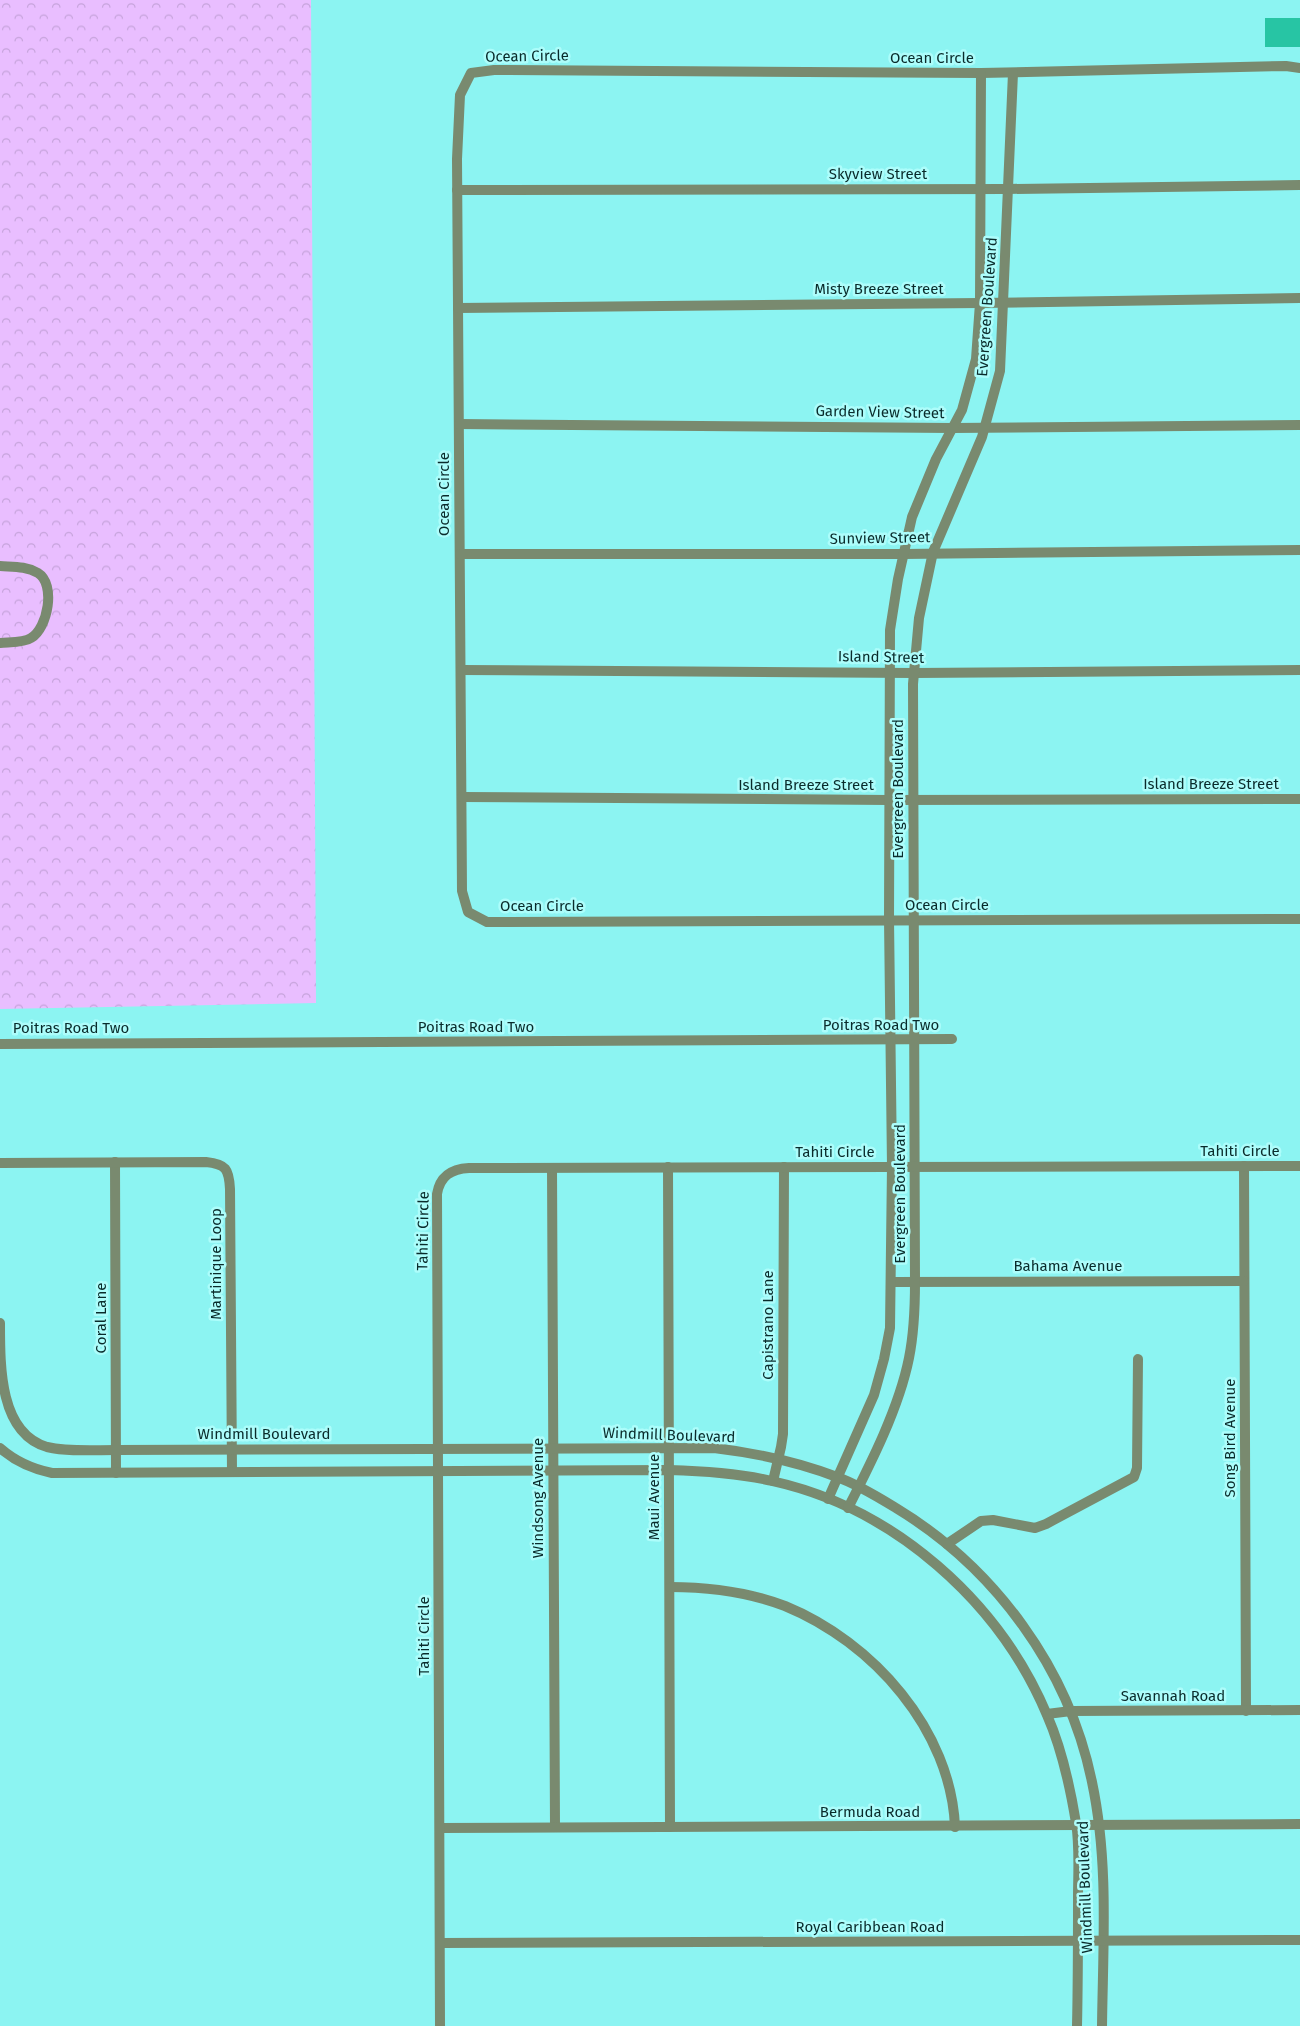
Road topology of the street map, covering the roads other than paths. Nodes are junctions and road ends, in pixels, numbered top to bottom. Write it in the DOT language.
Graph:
graph roads {
  1 [pos="1300,68"];
  2 [pos="982,73"];
  3 [pos="1013,73"];
  4 [pos="1300,185"];
  5 [pos="981,189"];
  6 [pos="1008,189"];
  7 [pos="457,190"];
  8 [pos="1300,298"];
  9 [pos="1004,302"];
  10 [pos="980,303"];
  11 [pos="458,308"];
  12 [pos="459,424"];
  13 [pos="1300,425"];
  14 [pos="985,427"];
  15 [pos="952,428"];
  16 [pos="1300,550"];
  17 [pos="933,552"];
  18 [pos="460,554"];
  19 [pos="904,554"];
  20 [pos="0,566"];
  21 [pos="0,643"];
  22 [pos="461,670"];
  23 [pos="1300,670"];
  24 [pos="890,672"];
  25 [pos="914,673"];
  26 [pos="462,797"];
  27 [pos="1300,799"];
  28 [pos="889,800"];
  29 [pos="913,800"];
  30 [pos="889,919"];
  31 [pos="1300,919"];
  32 [pos="913,920"];
  33 [pos="952,1039"];
  34 [pos="890,1040"];
  35 [pos="914,1040"];
  36 [pos="0,1044"];
  37 [pos="115,1162"];
  38 [pos="0,1163"];
  39 [pos="892,1166"];
  40 [pos="915,1166"];
  41 [pos="1244,1166"];
  42 [pos="1300,1166"];
  43 [pos="784,1167"];
  44 [pos="552,1168"];
  45 [pos="668,1168"];
  46 [pos="1244,1281"];
  47 [pos="891,1282"];
  48 [pos="915,1282"];
  49 [pos="0,1323"];
  50 [pos="1138,1359"];
  51 [pos="2,1411"];
  52 [pos="670,1447"];
  53 [pos="0,1448"];
  54 [pos="438,1448"];
  55 [pos="553,1448"];
  56 [pos="232,1449"];
  57 [pos="116,1450"];
  58 [pos="779,1459"];
  59 [pos="553,1470"];
  60 [pos="669,1470"];
  61 [pos="438,1471"];
  62 [pos="116,1472"];
  63 [pos="232,1472"];
  64 [pos="838,1477"];
  65 [pos="773,1481"];
  66 [pos="859,1487"];
  67 [pos="828,1499"];
  68 [pos="848,1508"];
  69 [pos="947,1544"];
  70 [pos="670,1587"];
  71 [pos="1246,1710"];
  72 [pos="1300,1710"];
  73 [pos="1071,1711"];
  74 [pos="1047,1714"];
  75 [pos="1300,1824"];
  76 [pos="1099,1825"];
  77 [pos="955,1826"];
  78 [pos="1076,1826"];
  79 [pos="555,1827"];
  80 [pos="670,1827"];
  81 [pos="440,1828"];
  82 [pos="1300,1940"];
  83 [pos="1078,1941"];
  84 [pos="1103,1941"];
  85 [pos="440,1943"];
  86 [pos="440,2026"];
  87 [pos="1077,2026"];
  88 [pos="1102,2026"];
  1 -- 3 [label="street, Ocean Circle"];
  2 -- 3 [label="street, Ocean Circle"];
  2 -- 5 [label="street, Evergreen Boulevard"];
  2 -- 7 [label="street, Ocean Circle"];
  3 -- 6 [label="street, Evergreen Boulevard"];
  4 -- 6 [label="street, Skyview Street"];
  5 -- 6 [label="street, Skyview Street"];
  5 -- 7 [label="street, Skyview Street"];
  5 -- 10 [label="street, Evergreen Boulevard"];
  6 -- 9 [label="street, Evergreen Boulevard"];
  7 -- 11 [label="street, Ocean Circle"];
  8 -- 9 [label="street, Misty Breeze Street"];
  9 -- 10 [label="street, Misty Breeze Street"];
  9 -- 14 [label="street, Evergreen Boulevard"];
  10 -- 11 [label="street, Misty Breeze Street"];
  10 -- 15 [label="street, Evergreen Boulevard"];
  11 -- 12 [label="street, Ocean Circle"];
  12 -- 15 [label="street, Garden View Street"];
  12 -- 18 [label="street, Ocean Circle"];
  13 -- 14 [label="street, Garden View Street"];
  14 -- 15 [label="street, Garden View Street"];
  14 -- 17 [label="street, Evergreen Boulevard"];
  15 -- 19 [label="street, Evergreen Boulevard"];
  16 -- 17 [label="street, Sunview Street"];
  17 -- 19 [label="street, Sunview Street"];
  17 -- 25 [label="street, Evergreen Boulevard"];
  18 -- 19 [label="street, Sunview Street"];
  18 -- 22 [label="street, Ocean Circle"];
  19 -- 24 [label="street, Evergreen Boulevard"];
  20 -- 21 [label="street"];
  22 -- 24 [label="street, Island Street"];
  22 -- 26 [label="street, Ocean Circle"];
  23 -- 25 [label="street, Island Street"];
  24 -- 25 [label="street, Island Street"];
  24 -- 28 [label="street, Evergreen Boulevard"];
  25 -- 29 [label="street, Evergreen Boulevard"];
  26 -- 28 [label="street, Island Breeze Street"];
  26 -- 30 [label="street, Ocean Circle"];
  27 -- 29 [label="street, Island Breeze Street"];
  28 -- 29 [label="street, Island Breeze Street"];
  28 -- 30 [label="street, Evergreen Boulevard"];
  29 -- 32 [label="street, Evergreen Boulevard"];
  30 -- 32 [label="street, Ocean Circle"];
  30 -- 34 [label="street, Evergreen Boulevard"];
  31 -- 32 [label="street, Ocean Circle"];
  32 -- 35 [label="street, Evergreen Boulevard"];
  33 -- 35 [label="street, Poitras Road Two"];
  34 -- 35 [label="street, Poitras Road Two"];
  34 -- 36 [label="street, Poitras Road Two"];
  34 -- 39 [label="street, Evergreen Boulevard"];
  35 -- 40 [label="street, Evergreen Boulevard"];
  37 -- 38 [label="street, Martinique Loop"];
  37 -- 56 [label="street, Martinique Loop"];
  37 -- 57 [label="street, Coral Lane"];
  39 -- 40 [label="street, Tahiti Circle"];
  39 -- 43 [label="street, Tahiti Circle"];
  39 -- 47 [label="street, Evergreen Boulevard"];
  40 -- 41 [label="street, Tahiti Circle"];
  40 -- 48 [label="street, Evergreen Boulevard"];
  41 -- 42 [label="street, Tahiti Circle"];
  41 -- 46 [label="street, Song Bird Avenue"];
  43 -- 45 [label="street, Tahiti Circle"];
  43 -- 58 [label="street, Capistrano Lane"];
  44 -- 45 [label="street, Tahiti Circle"];
  44 -- 54 [label="street, Tahiti Circle"];
  44 -- 55 [label="street, Windsong Avenue"];
  45 -- 52 [label="street, Maui Avenue"];
  46 -- 48 [label="street, Bahama Avenue"];
  46 -- 71 [label="street, Song Bird Avenue"];
  47 -- 48 [label="street, Bahama Avenue"];
  47 -- 64 [label="street, Evergreen Boulevard"];
  48 -- 66 [label="street, Evergreen Boulevard"];
  49 -- 51 [label="street, Windmill Boulevard"];
  50 -- 69 [label="street"];
  51 -- 57 [label="street, Windmill Boulevard"];
  52 -- 55 [label="street, Windmill Boulevard"];
  52 -- 58 [label="street, Windmill Boulevard"];
  52 -- 60 [label="street, Maui Avenue"];
  53 -- 62 [label="street, Windmill Boulevard"];
  54 -- 55 [label="street, Windmill Boulevard"];
  54 -- 56 [label="street, Windmill Boulevard"];
  54 -- 61 [label="street, Tahiti Circle"];
  55 -- 59 [label="street, Windsong Avenue"];
  56 -- 57 [label="street, Windmill Boulevard"];
  56 -- 63 [label="street, Martinique Loop"];
  57 -- 62 [label="street, Coral Lane"];
  58 -- 64 [label="street, Windmill Boulevard"];
  58 -- 65 [label="street, Capistrano Lane"];
  59 -- 60 [label="street, Windmill Boulevard"];
  59 -- 61 [label="street, Windmill Boulevard"];
  59 -- 79 [label="street, Windsong Avenue"];
  60 -- 65 [label="street, Windmill Boulevard"];
  60 -- 70 [label="street, Maui Avenue"];
  61 -- 63 [label="street, Windmill Boulevard"];
  61 -- 81 [label="street, Tahiti Circle"];
  62 -- 63 [label="street, Windmill Boulevard"];
  64 -- 66 [label="street, Windmill Boulevard"];
  64 -- 67 [label="street, Evergreen Boulevard"];
  65 -- 67 [label="street, Windmill Boulevard"];
  66 -- 68 [label="street, Evergreen Boulevard"];
  66 -- 69 [label="street, Windmill Boulevard"];
  67 -- 68 [label="street, Windmill Boulevard"];
  68 -- 74 [label="street, Windmill Boulevard"];
  69 -- 73 [label="street, Windmill Boulevard"];
  70 -- 77 [label="street"];
  70 -- 80 [label="street, Maui Avenue"];
  71 -- 72 [label="street, Savannah Road"];
  71 -- 73 [label="street, Savannah Road"];
  73 -- 74 [label="street, Savannah Road"];
  73 -- 76 [label="street, Windmill Boulevard"];
  74 -- 78 [label="street, Windmill Boulevard"];
  75 -- 76 [label="street, Bermuda Road"];
  76 -- 78 [label="street, Bermuda Road"];
  76 -- 84 [label="street, Windmill Boulevard"];
  77 -- 78 [label="street, Bermuda Road"];
  77 -- 80 [label="street, Bermuda Road"];
  78 -- 83 [label="street, Windmill Boulevard"];
  79 -- 80 [label="street, Bermuda Road"];
  79 -- 81 [label="street, Bermuda Road"];
  81 -- 85 [label="street, Tahiti Circle"];
  82 -- 84 [label="street, Royal Caribbean Road"];
  83 -- 84 [label="street, Royal Caribbean Road"];
  83 -- 85 [label="street, Royal Caribbean Road"];
  83 -- 87 [label="street, Windmill Boulevard"];
  84 -- 88 [label="street, Windmill Boulevard"];
  85 -- 86 [label="street, Tahiti Circle"];
}
